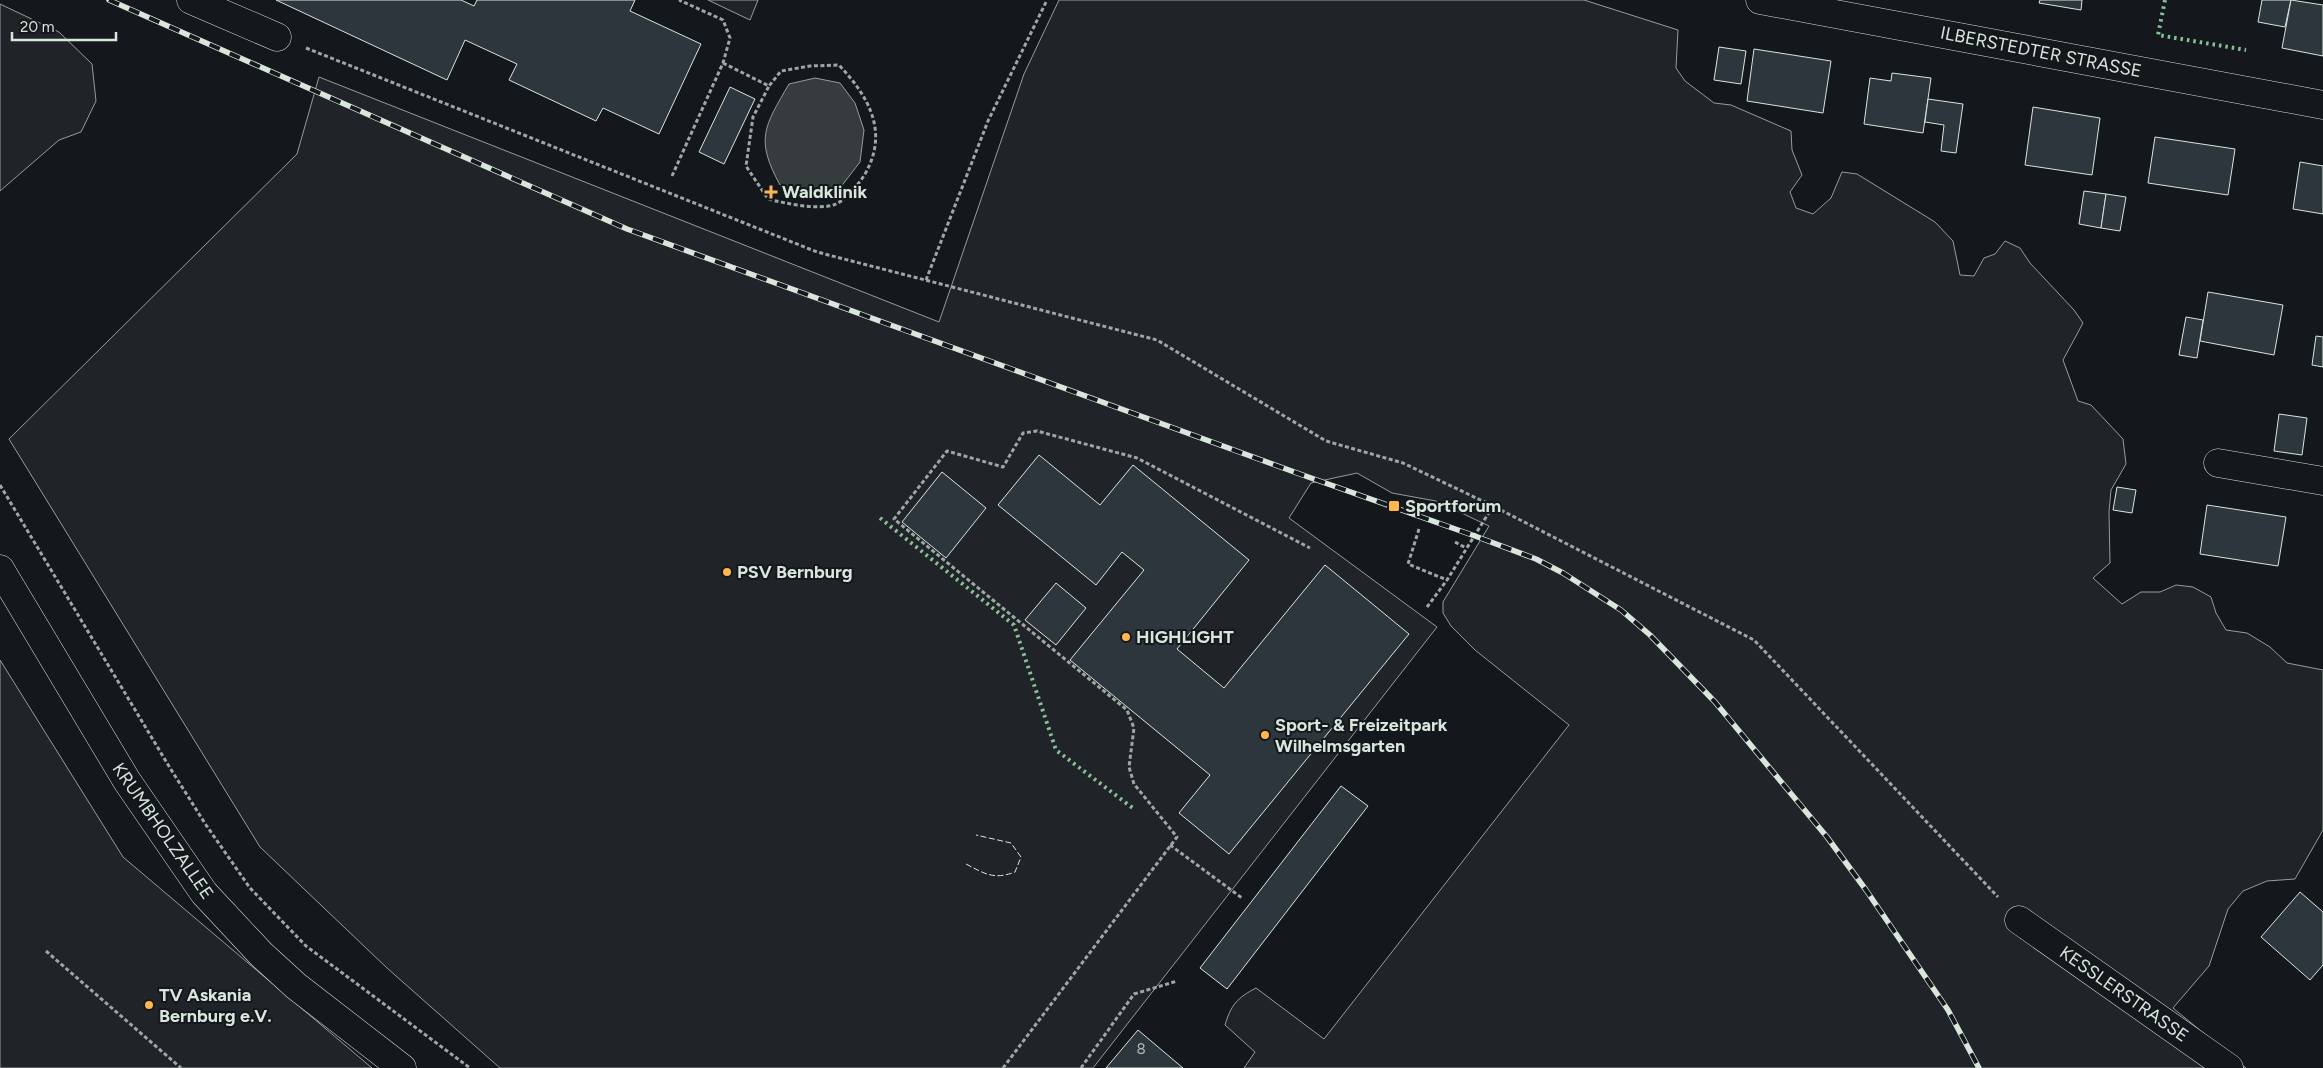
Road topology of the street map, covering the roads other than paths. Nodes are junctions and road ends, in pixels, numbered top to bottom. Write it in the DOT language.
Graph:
graph roads {
  1 [pos="191,0"];
  2 [pos="1760,0"];
  3 [pos="277,37"];
  4 [pos="2323,104"];
  5 [pos="2218,463"];
  6 [pos="2323,481"];
  7 [pos="0,569"];
  8 [pos="2019,920"];
  9 [pos="402,1068"];
  10 [pos="2229,1068"];
  1 -- 3 [label="street"];
  2 -- 4 [label="street, ILBERSTEDTER STRASSE"];
  5 -- 6 [label="street"];
  7 -- 9 [label="street, KRUMBHOLZALLEE"];
  8 -- 10 [label="street, KESSLERSTRASSE"];
}
